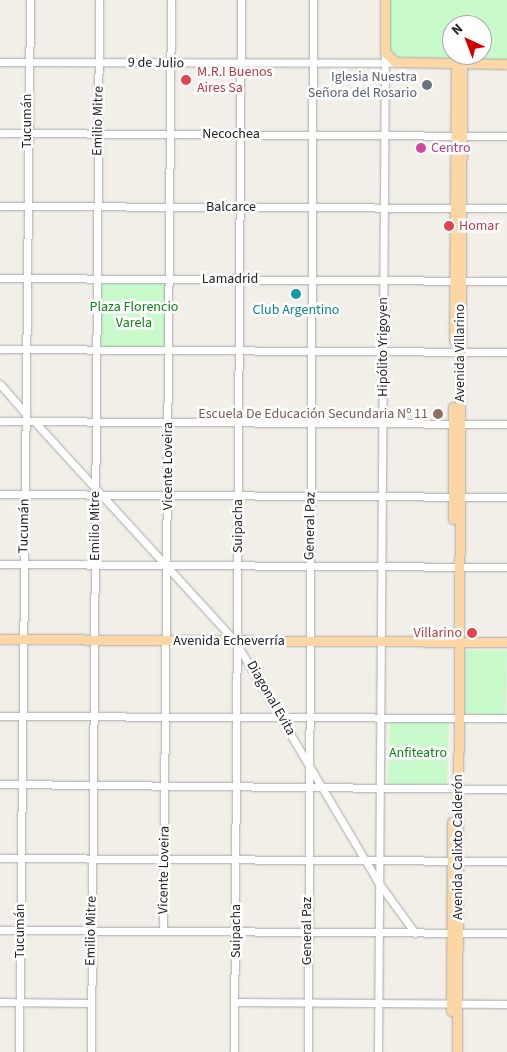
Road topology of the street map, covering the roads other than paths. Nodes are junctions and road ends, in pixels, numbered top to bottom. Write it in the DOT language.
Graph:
graph roads {
  1 [pos="30,0"];
  2 [pos="99,0"];
  3 [pos="171,0"];
  4 [pos="241,0"];
  5 [pos="313,0"];
  6 [pos="385,0"];
  7 [pos="385,52"];
  8 [pos="0,62"];
  9 [pos="27,62"];
  10 [pos="99,62"];
  11 [pos="170,62"];
  12 [pos="398,63"];
  13 [pos="241,64"];
  14 [pos="314,64"];
  15 [pos="385,64"];
  16 [pos="442,64"];
  17 [pos="492,64"];
  18 [pos="507,64"];
  19 [pos="459,65"];
  20 [pos="0,133"];
  21 [pos="26,133"];
  22 [pos="98,133"];
  23 [pos="170,134"];
  24 [pos="241,134"];
  25 [pos="313,134"];
  26 [pos="384,135"];
  27 [pos="458,136"];
  28 [pos="507,136"];
  29 [pos="0,206"];
  30 [pos="27,206"];
  31 [pos="96,206"];
  32 [pos="170,207"];
  33 [pos="241,207"];
  34 [pos="313,207"];
  35 [pos="384,207"];
  36 [pos="458,207"];
  37 [pos="507,208"];
  38 [pos="0,278"];
  39 [pos="96,278"];
  40 [pos="27,279"];
  41 [pos="169,279"];
  42 [pos="240,280"];
  43 [pos="312,280"];
  44 [pos="384,280"];
  45 [pos="457,280"];
  46 [pos="507,281"];
  47 [pos="0,349"];
  48 [pos="27,349"];
  49 [pos="240,350"];
  50 [pos="96,351"];
  51 [pos="169,351"];
  52 [pos="311,351"];
  53 [pos="384,351"];
  54 [pos="457,351"];
  55 [pos="507,352"];
  56 [pos="0,384"];
  57 [pos="26,417"];
  58 [pos="0,421"];
  59 [pos="34,421"];
  60 [pos="96,422"];
  61 [pos="168,422"];
  62 [pos="238,422"];
  63 [pos="311,422"];
  64 [pos="383,423"];
  65 [pos="456,424"];
  66 [pos="507,424"];
  67 [pos="97,491"];
  68 [pos="0,494"];
  69 [pos="25,494"];
  70 [pos="168,494"];
  71 [pos="238,495"];
  72 [pos="310,496"];
  73 [pos="382,496"];
  74 [pos="456,496"];
  75 [pos="507,496"];
  76 [pos="0,564"];
  77 [pos="24,565"];
  78 [pos="95,565"];
  79 [pos="167,566"];
  80 [pos="238,566"];
  81 [pos="309,566"];
  82 [pos="382,567"];
  83 [pos="456,567"];
  84 [pos="507,567"];
  85 [pos="0,639"];
  86 [pos="24,639"];
  87 [pos="95,639"];
  88 [pos="166,640"];
  89 [pos="309,641"];
  90 [pos="237,642"];
  91 [pos="382,642"];
  92 [pos="456,642"];
  93 [pos="507,642"];
  94 [pos="0,716"];
  95 [pos="24,716"];
  96 [pos="94,716"];
  97 [pos="165,716"];
  98 [pos="238,716"];
  99 [pos="281,716"];
  100 [pos="309,716"];
  101 [pos="381,717"];
  102 [pos="456,718"];
  103 [pos="507,718"];
  104 [pos="309,765"];
  105 [pos="0,784"];
  106 [pos="21,785"];
  107 [pos="93,786"];
  108 [pos="165,786"];
  109 [pos="235,787"];
  110 [pos="309,788"];
  111 [pos="323,788"];
  112 [pos="455,788"];
  113 [pos="380,789"];
  114 [pos="507,789"];
  115 [pos="0,858"];
  116 [pos="20,858"];
  117 [pos="92,858"];
  118 [pos="165,858"];
  119 [pos="236,859"];
  120 [pos="307,859"];
  121 [pos="364,859"];
  122 [pos="380,859"];
  123 [pos="455,860"];
  124 [pos="507,861"];
  125 [pos="378,882"];
  126 [pos="0,930"];
  127 [pos="20,930"];
  128 [pos="91,931"];
  129 [pos="164,931"];
  130 [pos="236,932"];
  131 [pos="307,932"];
  132 [pos="378,932"];
  133 [pos="415,932"];
  134 [pos="454,932"];
  135 [pos="507,933"];
  136 [pos="0,1002"];
  137 [pos="19,1002"];
  138 [pos="235,1002"];
  139 [pos="90,1003"];
  140 [pos="307,1003"];
  141 [pos="379,1004"];
  142 [pos="454,1004"];
  143 [pos="507,1004"];
  144 [pos="19,1052"];
  145 [pos="91,1052"];
  146 [pos="234,1052"];
  147 [pos="308,1052"];
  148 [pos="378,1052"];
  149 [pos="451,1052"];
  150 [pos="457,1052"];
  1 -- 9 [label="street, Tucumán"];
  2 -- 10 [label="street, Emilio Mitre"];
  3 -- 11 [label="street, Vicente Loveira"];
  4 -- 13 [label="street, Suipacha"];
  5 -- 14 [label="street, General Paz"];
  6 -- 7 [label="main road, Hipólito Yrigoyen"];
  7 -- 12 [label="main road"];
  7 -- 15 [label="street, Hipólito Yrigoyen"];
  8 -- 9 [label="street, 9 de Julio"];
  9 -- 10 [label="street, 9 de Julio"];
  9 -- 21 [label="street, Tucumán"];
  10 -- 11 [label="street, 9 de Julio"];
  10 -- 22 [label="street, Emilio Mitre"];
  11 -- 13 [label="street, 9 de Julio"];
  11 -- 23 [label="street, Vicente Loveira"];
  12 -- 15 [label="street, 9 de Julio"];
  12 -- 16 [label="main road, 9 de Julio"];
  13 -- 14 [label="street, 9 de Julio"];
  13 -- 24 [label="street, Suipacha"];
  14 -- 15 [label="street, 9 de Julio"];
  14 -- 25 [label="street, General Paz"];
  15 -- 26 [label="street, Hipólito Yrigoyen"];
  17 -- 18 [label="main road, 9 de Julio"];
  19 -- 27 [label="main road, Avenida Villarino"];
  20 -- 21 [label="street, Necochea"];
  21 -- 22 [label="street, Necochea"];
  21 -- 30 [label="street, Tucumán"];
  22 -- 23 [label="street, Necochea"];
  22 -- 31 [label="street, Emilio Mitre"];
  23 -- 24 [label="street, Necochea"];
  23 -- 32 [label="street, Vicente Loveira"];
  24 -- 25 [label="street, Necochea"];
  24 -- 33 [label="street, Suipacha"];
  25 -- 26 [label="street, Necochea"];
  25 -- 34 [label="street, General Paz"];
  26 -- 27 [label="street, Necochea"];
  26 -- 35 [label="street, Hipólito Yrigoyen"];
  27 -- 28 [label="street, Necochea"];
  27 -- 36 [label="main road, Avenida Villarino"];
  29 -- 30 [label="street, Balcarce"];
  30 -- 31 [label="street, Balcarce"];
  30 -- 40 [label="street, Tucumán"];
  31 -- 32 [label="street, Balcarce"];
  31 -- 39 [label="street, Emilio Mitre"];
  32 -- 33 [label="street, Balcarce"];
  32 -- 41 [label="street, Vicente Loveira"];
  33 -- 34 [label="street, Balcarce"];
  33 -- 42 [label="street, Suipacha"];
  34 -- 35 [label="street, Balcarce"];
  34 -- 43 [label="street, General Paz"];
  35 -- 36 [label="street, Balcarce"];
  35 -- 44 [label="street, Hipólito Yrigoyen"];
  36 -- 37 [label="street, Balcarce"];
  36 -- 45 [label="main road, Avenida Villarino"];
  38 -- 40 [label="street, Lamadrid"];
  39 -- 40 [label="street, Lamadrid"];
  39 -- 41 [label="street, Lamadrid"];
  39 -- 50 [label="street, Emilio Mitre"];
  40 -- 48 [label="street, Tucumán"];
  41 -- 42 [label="street, Lamadrid"];
  41 -- 51 [label="street, Vicente Loveira"];
  42 -- 43 [label="street, Lamadrid"];
  42 -- 49 [label="street, Suipacha"];
  43 -- 44 [label="street, Lamadrid"];
  43 -- 52 [label="street, General Paz"];
  44 -- 45 [label="street, Lamadrid"];
  44 -- 53 [label="street, Hipólito Yrigoyen"];
  45 -- 46 [label="street, Lamadrid"];
  45 -- 54 [label="main road, Avenida Villarino"];
  47 -- 48 [label="street"];
  48 -- 50 [label="street"];
  48 -- 57 [label="street, Tucumán"];
  49 -- 51 [label="street"];
  49 -- 52 [label="street"];
  49 -- 62 [label="street, Suipacha"];
  50 -- 51 [label="street"];
  50 -- 60 [label="street, Emilio Mitre"];
  51 -- 61 [label="street, Vicente Loveira"];
  52 -- 53 [label="street"];
  52 -- 63 [label="street, General Paz"];
  53 -- 54 [label="street"];
  53 -- 64 [label="street, Hipólito Yrigoyen"];
  54 -- 55 [label="street"];
  54 -- 65 [label="main road, Avenida Villarino"];
  56 -- 57 [label="street"];
  57 -- 58 [label="street"];
  57 -- 59 [label="street"];
  57 -- 69 [label="street, Tucumán"];
  59 -- 60 [label="street"];
  59 -- 67 [label="street, Diagonal Evita"];
  60 -- 61 [label="street"];
  60 -- 67 [label="street, Emilio Mitre"];
  61 -- 62 [label="street"];
  61 -- 70 [label="street, Vicente Loveira"];
  62 -- 63 [label="street"];
  62 -- 71 [label="street, Suipacha"];
  63 -- 64 [label="street"];
  63 -- 72 [label="street, General Paz"];
  64 -- 65 [label="street"];
  64 -- 73 [label="street, Hipólito Yrigoyen"];
  65 -- 66 [label="street"];
  65 -- 74 [label="main road, Avenida Villarino"];
  67 -- 69 [label="street"];
  67 -- 70 [label="street"];
  67 -- 78 [label="street, Emilio Mitre"];
  67 -- 79 [label="street, Diagonal Evita"];
  68 -- 69 [label="street"];
  69 -- 77 [label="street, Tucumán"];
  70 -- 71 [label="street"];
  70 -- 79 [label="street, Vicente Loveira"];
  71 -- 72 [label="street"];
  71 -- 80 [label="street, Suipacha"];
  72 -- 73 [label="street"];
  72 -- 81 [label="street, General Paz"];
  73 -- 74 [label="street"];
  73 -- 82 [label="street, Hipólito Yrigoyen"];
  74 -- 75 [label="street"];
  74 -- 83 [label="main road, Avenida Villarino"];
  76 -- 77 [label="street"];
  77 -- 78 [label="street"];
  77 -- 86 [label="street, Tucumán"];
  78 -- 79 [label="street"];
  78 -- 87 [label="street, Emilio Mitre"];
  79 -- 80 [label="street"];
  79 -- 88 [label="street, Vicente Loveira"];
  79 -- 90 [label="street, Diagonal Evita"];
  80 -- 81 [label="street"];
  80 -- 90 [label="street, Suipacha"];
  81 -- 82 [label="street"];
  81 -- 89 [label="street, General Paz"];
  82 -- 83 [label="street"];
  82 -- 91 [label="street, Hipólito Yrigoyen"];
  83 -- 84 [label="street"];
  83 -- 92 [label="main road, Avenida Villarino"];
  85 -- 86 [label="main road, Avenida Echeverría"];
  86 -- 87 [label="main road, Avenida Echeverría"];
  86 -- 95 [label="street, Tucumán"];
  87 -- 88 [label="main road, Avenida Echeverría"];
  87 -- 96 [label="street, Emilio Mitre"];
  88 -- 90 [label="main road, Avenida Echeverría"];
  88 -- 97 [label="street, Vicente Loveira"];
  89 -- 90 [label="main road, Avenida Echeverría"];
  89 -- 91 [label="main road, Avenida Echeverría"];
  89 -- 100 [label="street, General Paz"];
  90 -- 98 [label="street, Suipacha"];
  90 -- 99 [label="street, Diagonal Evita"];
  91 -- 92 [label="main road, Avenida Echeverría"];
  91 -- 101 [label="street, Hipólito Yrigoyen"];
  92 -- 93 [label="main road, Avenida Echeverría"];
  92 -- 102 [label="main road, Avenida Calixto Calderón"];
  94 -- 95 [label="street"];
  95 -- 96 [label="street"];
  95 -- 106 [label="street, Tucumán"];
  96 -- 97 [label="street"];
  96 -- 107 [label="street, Emilio Mitre"];
  97 -- 98 [label="street"];
  97 -- 108 [label="street, Vicente Loveira"];
  98 -- 99 [label="street"];
  98 -- 109 [label="street, Suipacha"];
  99 -- 100 [label="street"];
  99 -- 104 [label="street, Diagonal Evita"];
  100 -- 101 [label="street"];
  100 -- 104 [label="street, General Paz"];
  101 -- 102 [label="street"];
  101 -- 113 [label="street, Hipólito Yrigoyen"];
  102 -- 103 [label="street"];
  102 -- 112 [label="main road, Avenida Calixto Calderón"];
  104 -- 110 [label="street, General Paz"];
  104 -- 111 [label="street, Diagonal Evita"];
  105 -- 106 [label="street"];
  106 -- 107 [label="street"];
  106 -- 116 [label="street, Tucumán"];
  107 -- 108 [label="street"];
  107 -- 117 [label="street, Emilio Mitre"];
  108 -- 109 [label="street"];
  108 -- 118 [label="street, Vicente Loveira"];
  109 -- 110 [label="street"];
  109 -- 119 [label="street, Suipacha"];
  110 -- 111 [label="street"];
  110 -- 120 [label="street, General Paz"];
  111 -- 113 [label="street"];
  111 -- 121 [label="street, Diagonal Evita"];
  112 -- 113 [label="street"];
  112 -- 114 [label="street"];
  112 -- 123 [label="main road, Avenida Calixto Calderón"];
  113 -- 122 [label="street, Hipólito Yrigoyen"];
  115 -- 116 [label="street"];
  116 -- 117 [label="street"];
  116 -- 127 [label="street, Tucumán"];
  117 -- 118 [label="street"];
  117 -- 128 [label="street, Emilio Mitre"];
  118 -- 119 [label="street"];
  118 -- 129 [label="street, Vicente Loveira"];
  119 -- 120 [label="street"];
  119 -- 130 [label="street, Suipacha"];
  120 -- 121 [label="street"];
  120 -- 131 [label="street, General Paz"];
  121 -- 122 [label="street"];
  121 -- 125 [label="street, Diagonal Evita"];
  122 -- 123 [label="street"];
  122 -- 125 [label="street, Hipólito Yrigoyen"];
  123 -- 124 [label="street"];
  123 -- 134 [label="main road, Avenida Calixto Calderón"];
  125 -- 132 [label="street, Hipólito Yrigoyen"];
  125 -- 133 [label="street, Diagonal Evita"];
  126 -- 127 [label="street"];
  127 -- 128 [label="street"];
  127 -- 137 [label="street, Tucumán"];
  128 -- 129 [label="street"];
  128 -- 139 [label="street, Emilio Mitre"];
  129 -- 130 [label="street"];
  130 -- 131 [label="street"];
  130 -- 138 [label="street, Suipacha"];
  131 -- 132 [label="street"];
  131 -- 140 [label="street, General Paz"];
  132 -- 133 [label="street"];
  132 -- 141 [label="street, Hipólito Yrigoyen"];
  133 -- 134 [label="street"];
  134 -- 135 [label="street"];
  134 -- 142 [label="main road, Avenida Calixto Calderón"];
  136 -- 137 [label="street"];
  137 -- 139 [label="street"];
  137 -- 144 [label="street, Tucumán"];
  138 -- 140 [label="street"];
  138 -- 146 [label="street, Suipacha"];
  139 -- 145 [label="street, Emilio Mitre"];
  140 -- 141 [label="street"];
  140 -- 147 [label="street, General Paz"];
  141 -- 142 [label="street"];
  141 -- 148 [label="street, Hipólito Yrigoyen"];
  142 -- 143 [label="street"];
  142 -- 149 [label="main road, Avenida Calixto Calderón"];
  142 -- 150 [label="main road, Avenida Calixto Calderón"];
}
